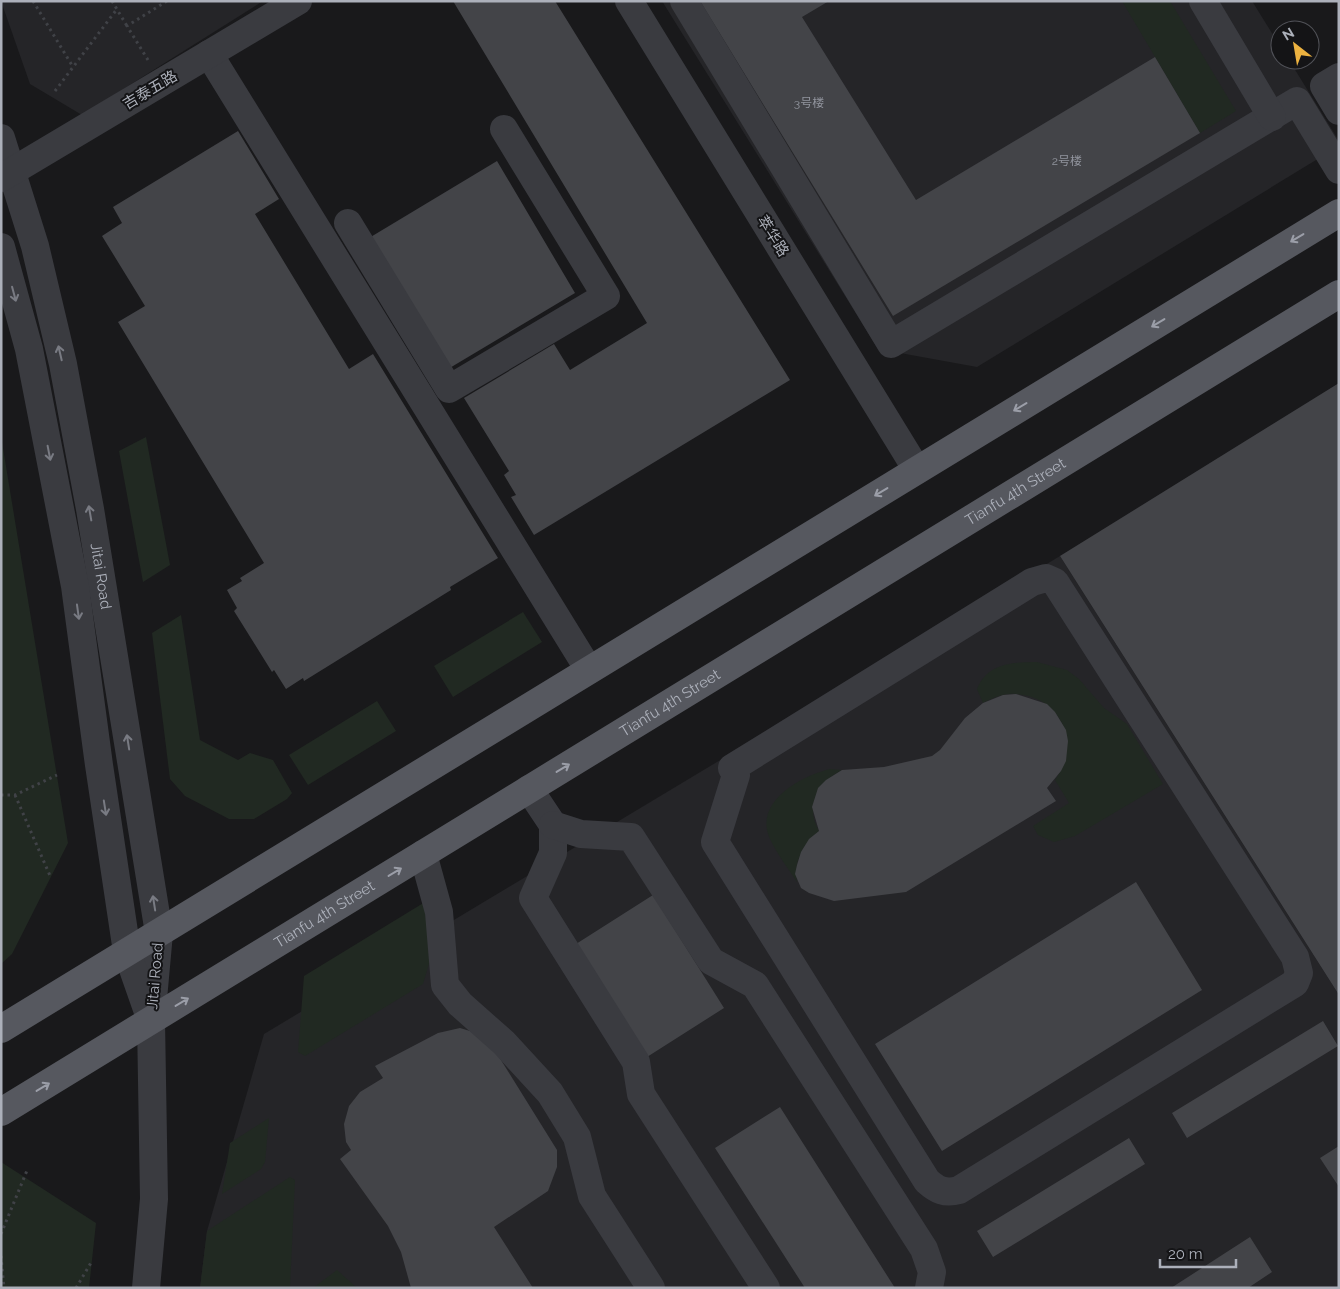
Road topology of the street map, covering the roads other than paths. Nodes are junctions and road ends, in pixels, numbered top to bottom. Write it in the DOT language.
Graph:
graph roads {
  1 [pos="298,1"];
  2 [pos="630,1"];
  3 [pos="684,1"];
  4 [pos="1203,1"];
  5 [pos="209,54"];
  6 [pos="1339,77"];
  7 [pos="1339,111"];
  8 [pos="1272,117"];
  9 [pos="504,129"];
  10 [pos="1,138"];
  11 [pos="1339,170"];
  12 [pos="7,175"];
  13 [pos="1339,212"];
  14 [pos="348,223"];
  15 [pos="1,247"];
  16 [pos="1339,294"];
  17 [pos="917,470"];
  18 [pos="589,670"];
  19 [pos="734,772"];
  20 [pos="529,789"];
  21 [pos="553,825"];
  22 [pos="423,854"];
  23 [pos="159,933"];
  24 [pos="127,952"];
  25 [pos="151,1021"];
  26 [pos="1,1029"];
  27 [pos="1,1112"];
  28 [pos="146,1288"];
  29 [pos="650,1288"];
  30 [pos="766,1288"];
  31 [pos="929,1288"];
  1 -- 5 [label="street, 吉泰五路"];
  2 -- 17 [label="street, 萃华路"];
  3 -- 8 [label="street"];
  4 -- 8 [label="street"];
  5 -- 12 [label="street, 吉泰五路"];
  5 -- 18 [label="street"];
  6 -- 7 [label="street"];
  8 -- 11 [label="street"];
  9 -- 14 [label="street"];
  10 -- 12 [label="street, Jitai Road"];
  23 -- 12 [label="street, Jitai Road, one-way"];
  13 -- 17 [label="main road, one-way"];
  15 -- 24 [label="street, Jitai Road, one-way"];
  20 -- 16 [label="main road, Tianfu 4th Street, one-way"];
  17 -- 18 [label="main road, one-way"];
  18 -- 23 [label="main road"];
  19 -- 19 [label="street"];
  20 -- 21 [label="street"];
  20 -- 22 [label="main road, Tianfu 4th Street"];
  21 -- 30 [label="street"];
  21 -- 31 [label="street"];
  25 -- 22 [label="main road, Tianfu 4th Street, one-way"];
  22 -- 29 [label="street"];
  23 -- 24 [label="main road"];
  23 -- 25 [label="street, Jitai Road"];
  24 -- 25 [label="street, Jitai Road"];
  24 -- 26 [label="main road"];
  27 -- 25 [label="main road, Tianfu 4th Street, one-way"];
  25 -- 28 [label="street, Jitai Road"];
}
